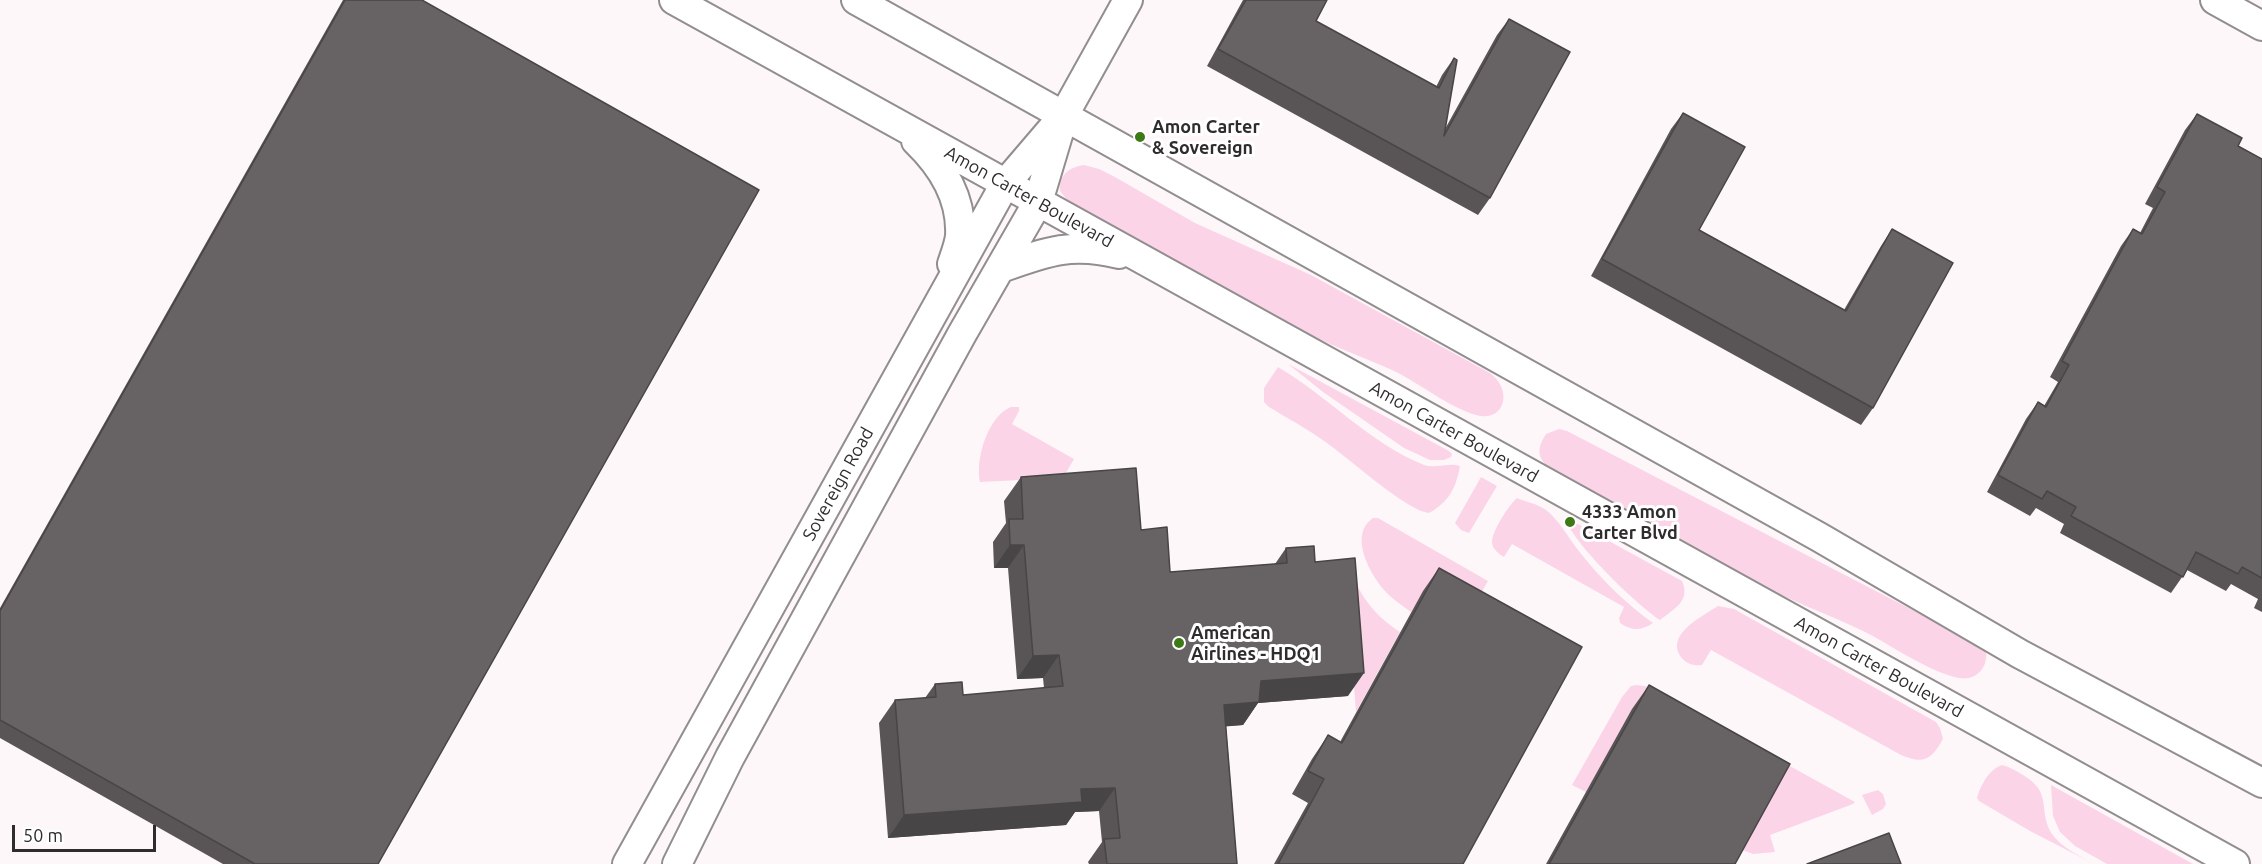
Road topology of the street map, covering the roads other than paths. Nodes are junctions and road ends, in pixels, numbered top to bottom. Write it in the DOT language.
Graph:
graph roads {
  1 [pos="674,0"];
  2 [pos="856,0"];
  3 [pos="1128,0"];
  4 [pos="2215,0"];
  5 [pos="2262,26"];
  6 [pos="1064,115"];
  7 [pos="897,123"];
  8 [pos="1005,184"];
  9 [pos="1038,202"];
  10 [pos="1144,260"];
  11 [pos="1001,268"];
  12 [pos="922,333"];
  13 [pos="2262,783"];
  14 [pos="627,864"];
  15 [pos="677,864"];
  16 [pos="2235,864"];
  1 -- 7 [label="street, Amon Carter Boulevard"];
  2 -- 6 [label="street"];
  3 -- 6 [label="street, Sovereign Road"];
  4 -- 5 [label="street"];
  6 -- 8 [label="street, Sovereign Road"];
  6 -- 9 [label="street, Sovereign Road"];
  6 -- 13 [label="street"];
  7 -- 8 [label="street, Amon Carter Boulevard"];
  7 -- 12 [label="street"];
  8 -- 9 [label="street, Amon Carter Boulevard"];
  8 -- 12 [label="street, Sovereign Road"];
  9 -- 10 [label="street, Amon Carter Boulevard"];
  9 -- 11 [label="street, Sovereign Road"];
  10 -- 11 [label="street"];
  10 -- 16 [label="street, Amon Carter Boulevard"];
  11 -- 15 [label="street, Sovereign Road"];
  12 -- 14 [label="street, Sovereign Road"];
}
